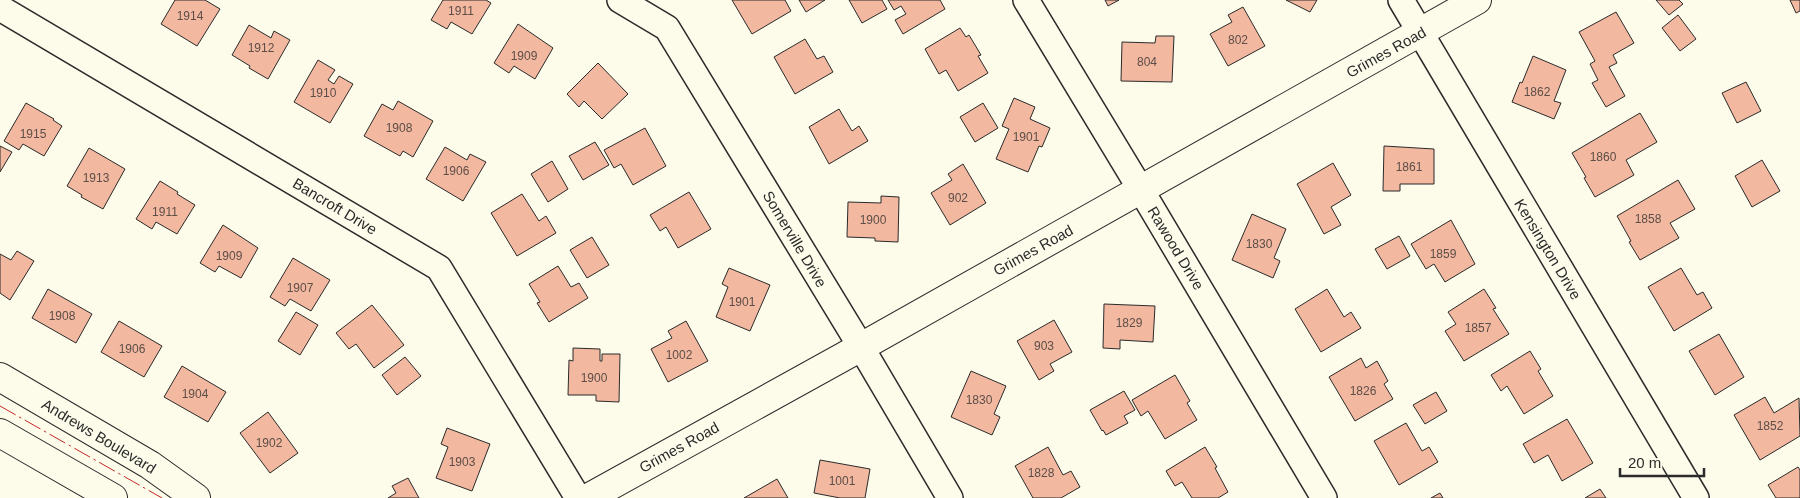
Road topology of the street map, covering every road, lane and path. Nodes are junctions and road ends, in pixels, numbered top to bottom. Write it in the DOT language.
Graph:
graph roads {
  1 [pos="620,0"];
  2 [pos="1026,0"];
  3 [pos="1400,0"];
  4 [pos="1477,0"];
  5 [pos="0,8"];
  6 [pos="1420,32"];
  7 [pos="1141,190"];
  8 [pos="861,347"];
  9 [pos="0,378"];
  10 [pos="0,433"];
  11 [pos="113,498"];
  12 [pos="196,498"];
  13 [pos="578,498"];
  14 [pos="588,498"];
  15 [pos="950,498"];
  16 [pos="1324,498"];
  17 [pos="1696,498"];
  1 -- 8 [label="street, Somerville Drive"];
  2 -- 7 [label="street, Rawood Drive"];
  3 -- 6 [label="street, Kensington Drive"];
  4 -- 6 [label="street, Grimes Road"];
  5 -- 13 [label="street, Bancroft Drive"];
  6 -- 7 [label="street, Grimes Road"];
  6 -- 17 [label="street, Kensington Drive"];
  7 -- 8 [label="street, Grimes Road"];
  7 -- 16 [label="street, Rawood Drive"];
  8 -- 14 [label="street, Grimes Road"];
  8 -- 15 [label="street, Somerville Drive"];
  9 -- 12 [label="street, Andrews Boulevard"];
  10 -- 11 [label="street"];
}
